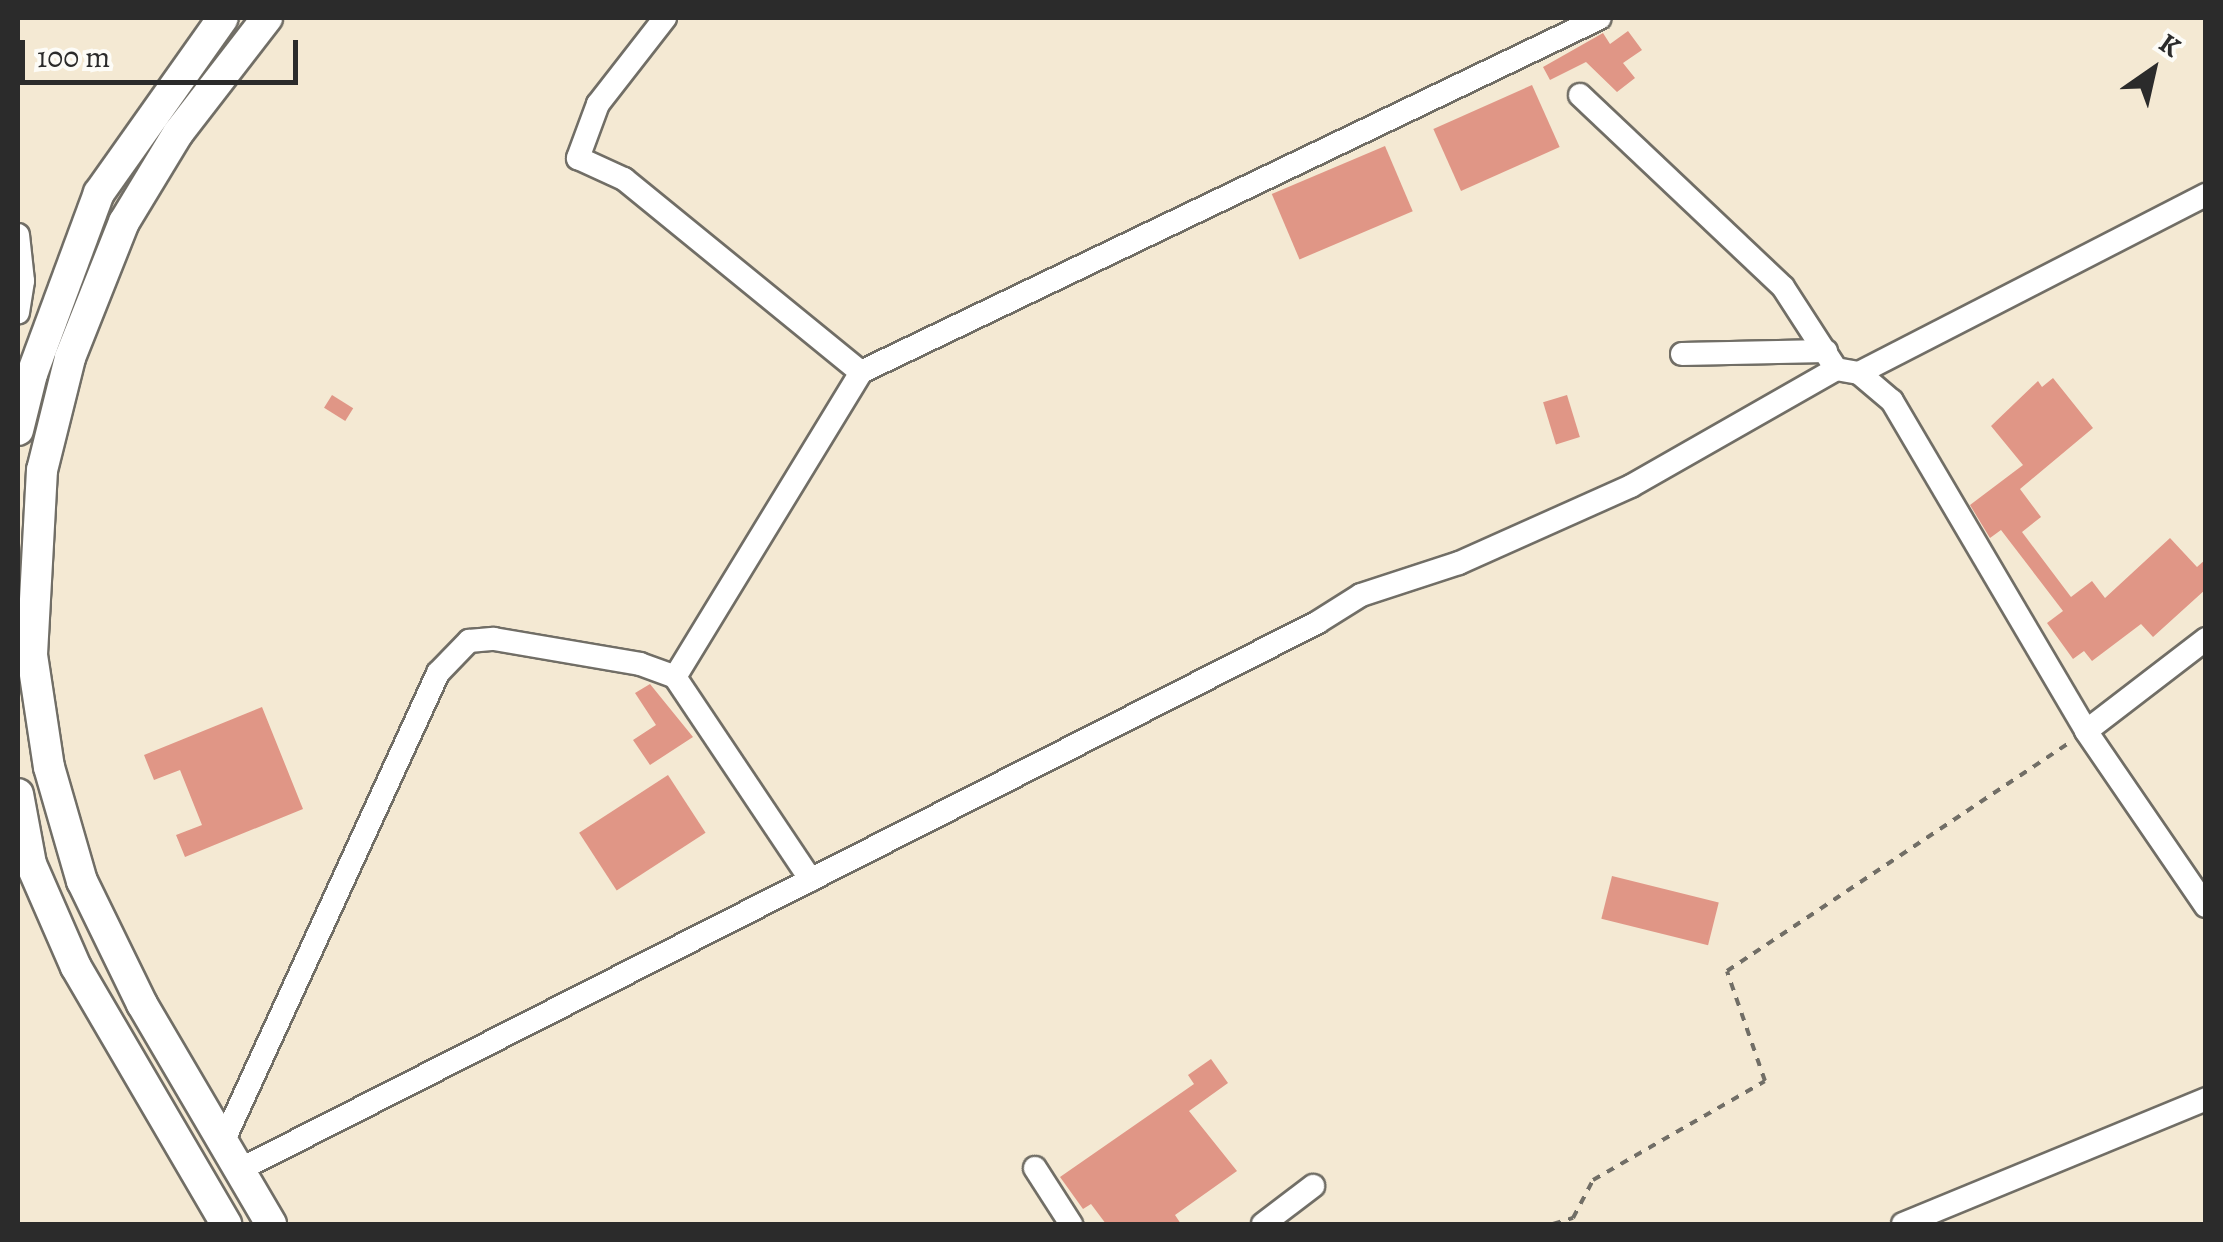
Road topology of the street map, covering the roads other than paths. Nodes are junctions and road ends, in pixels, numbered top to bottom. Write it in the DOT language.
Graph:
graph roads {
  1 [pos="223,18"];
  2 [pos="268,18"];
  3 [pos="665,18"];
  4 [pos="1600,18"];
  5 [pos="1580,96"];
  6 [pos="2206,194"];
  7 [pos="18,235"];
  8 [pos="18,312"];
  9 [pos="1682,354"];
  10 [pos="1840,364"];
  11 [pos="861,372"];
  12 [pos="18,430"];
  13 [pos="2206,639"];
  14 [pos="674,677"];
  15 [pos="2086,731"];
  16 [pos="18,794"];
  17 [pos="23,854"];
  18 [pos="810,880"];
  19 [pos="2206,906"];
  20 [pos="2206,1099"];
  21 [pos="223,1142"];
  22 [pos="1035,1168"];
  23 [pos="240,1170"];
  24 [pos="1313,1186"];
  25 [pos="226,1224"];
  26 [pos="271,1224"];
  27 [pos="1070,1224"];
  28 [pos="1264,1224"];
  29 [pos="1903,1224"];
  1 -- 12 [label="main road"];
  2 -- 21 [label="main road"];
  3 -- 11 [label="street"];
  4 -- 11 [label="street"];
  5 -- 10 [label="street"];
  6 -- 10 [label="street"];
  7 -- 8 [label="street"];
  9 -- 10 [label="street"];
  10 -- 15 [label="street"];
  10 -- 18 [label="street"];
  11 -- 14 [label="street"];
  13 -- 15 [label="street"];
  14 -- 18 [label="street"];
  14 -- 21 [label="street"];
  15 -- 19 [label="street"];
  16 -- 17 [label="main road"];
  17 -- 25 [label="main road"];
  18 -- 23 [label="street"];
  20 -- 29 [label="street"];
  21 -- 23 [label="main road"];
  22 -- 27 [label="street"];
  23 -- 26 [label="main road"];
  24 -- 28 [label="street"];
}
